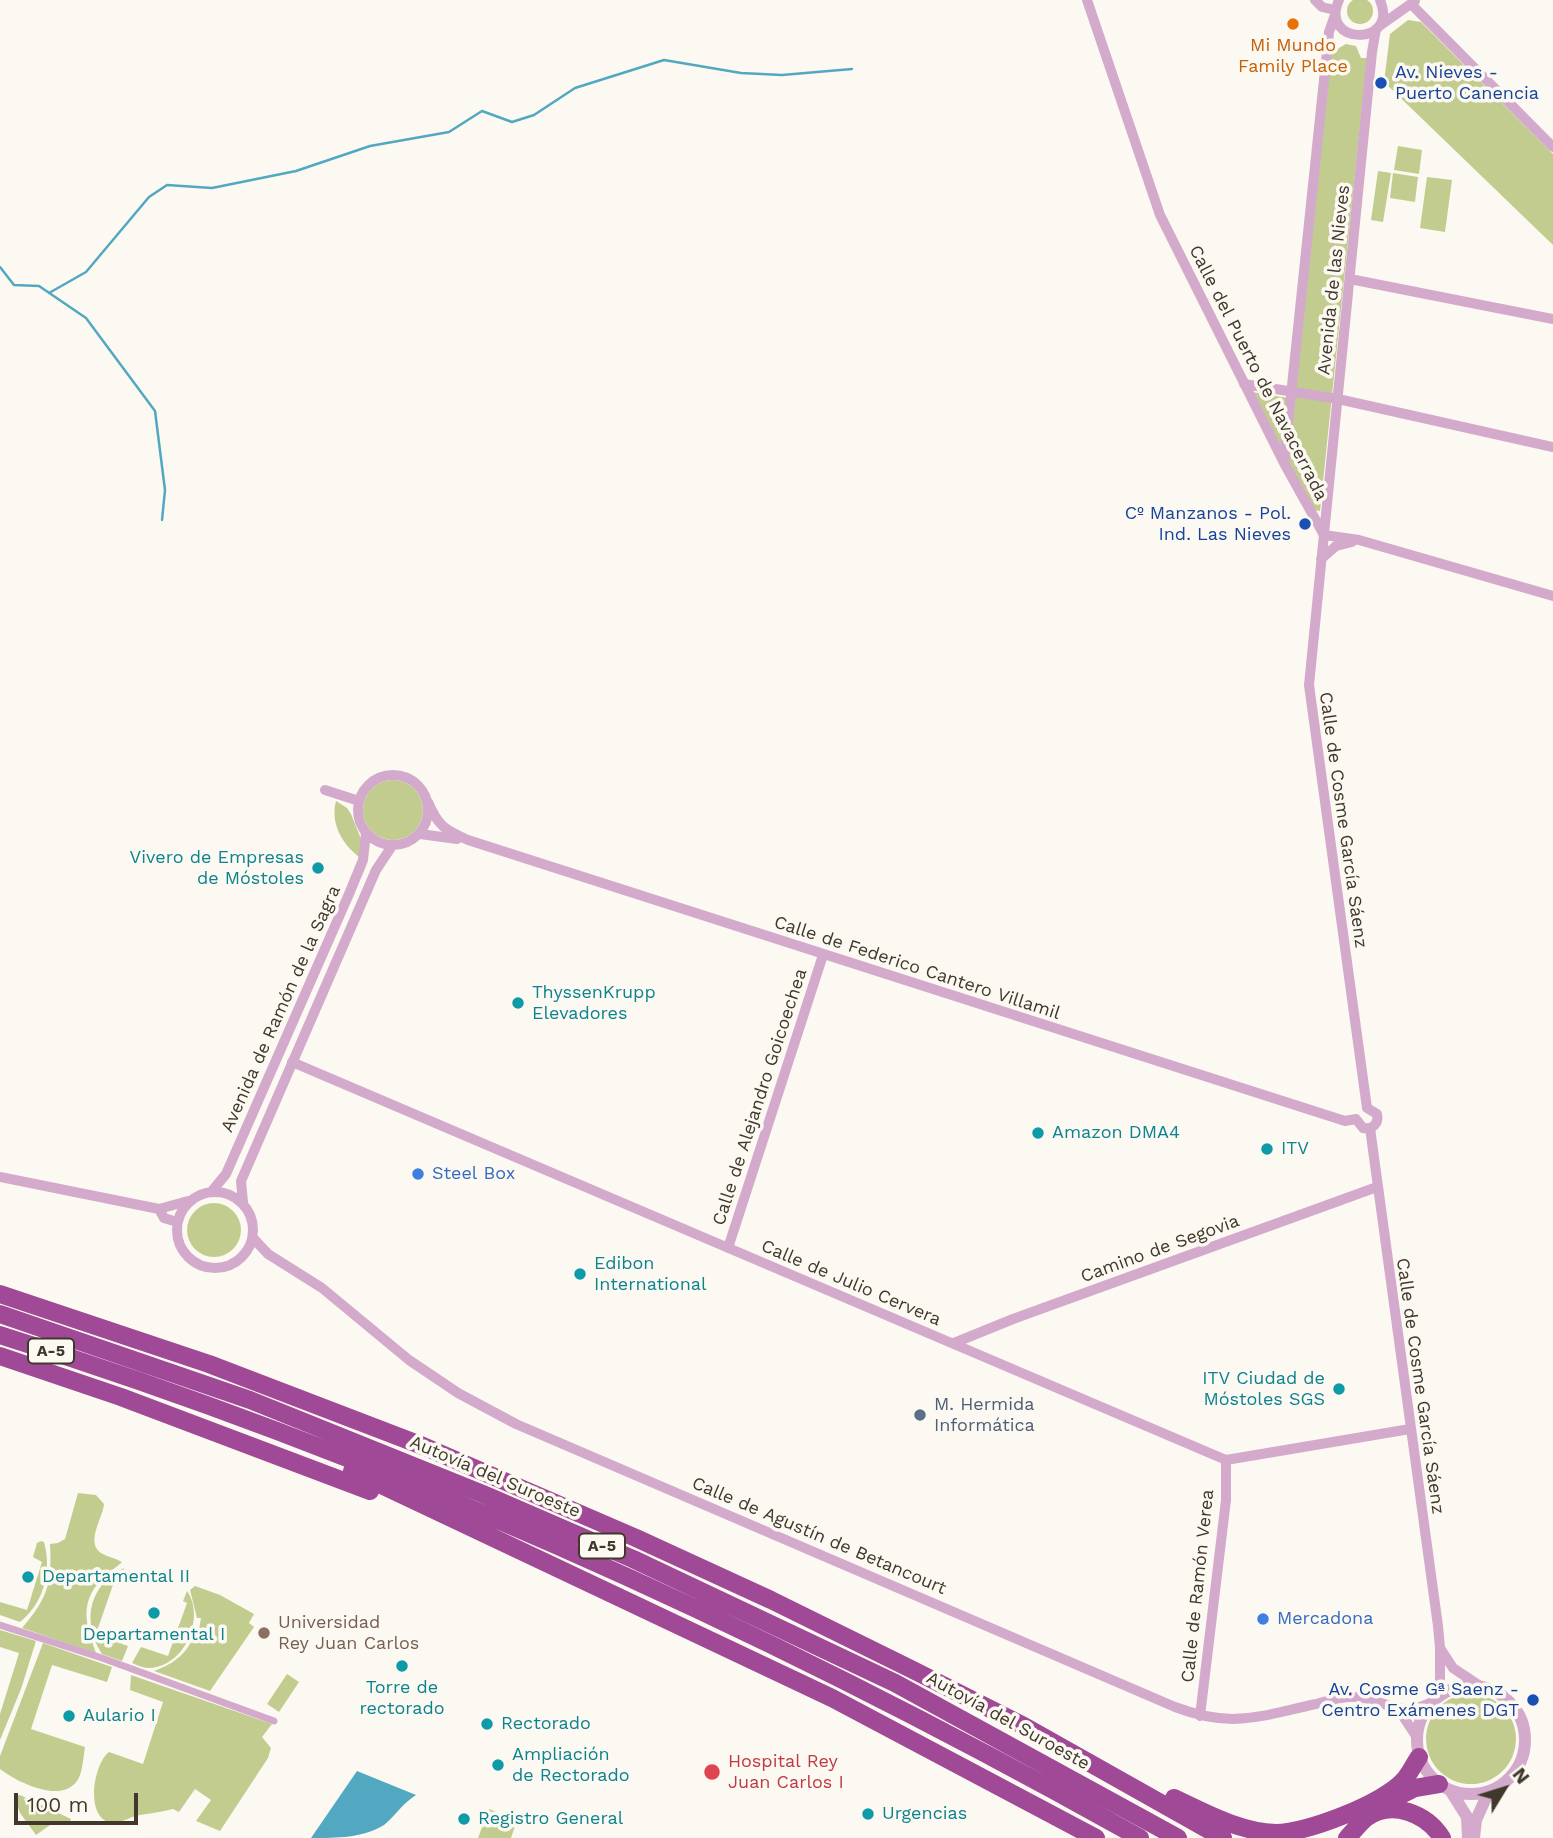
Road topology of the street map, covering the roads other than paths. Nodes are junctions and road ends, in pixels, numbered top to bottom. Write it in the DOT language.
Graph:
graph roads {
  1 [pos="1087,0"];
  2 [pos="1315,0"];
  3 [pos="1380,0"];
  4 [pos="1413,2"];
  5 [pos="1336,8"];
  6 [pos="1377,28"];
  7 [pos="1553,147"];
  8 [pos="1350,279"];
  9 [pos="1553,319"];
  10 [pos="1244,384"];
  11 [pos="1292,391"];
  12 [pos="1338,399"];
  13 [pos="1553,447"];
  14 [pos="1284,463"];
  15 [pos="1324,535"];
  16 [pos="1359,540"];
  17 [pos="1321,559"];
  18 [pos="1553,596"];
  19 [pos="325,790"];
  20 [pos="359,801"];
  21 [pos="428,802"];
  22 [pos="366,833"];
  23 [pos="420,834"];
  24 [pos="468,841"];
  25 [pos="392,846"];
  26 [pos="823,955"];
  27 [pos="292,1062"];
  28 [pos="1367,1108"];
  29 [pos="1356,1119"];
  30 [pos="1370,1128"];
  31 [pos="0,1177"];
  32 [pos="1377,1187"];
  33 [pos="212,1191"];
  34 [pos="189,1200"];
  35 [pos="243,1202"];
  36 [pos="159,1209"];
  37 [pos="177,1222"];
  38 [pos="253,1238"];
  39 [pos="728,1248"];
  40 [pos="268,1254"];
  41 [pos="240,1259"];
  42 [pos="0,1294"];
  43 [pos="0,1314"];
  44 [pos="0,1335"];
  45 [pos="954,1343"];
  46 [pos="0,1356"];
  47 [pos="113,1371"];
  48 [pos="1410,1429"];
  49 [pos="1226,1460"];
  50 [pos="526,1554"];
  51 [pos="0,1625"];
  52 [pos="1440,1648"];
  53 [pos="895,1683"];
  54 [pos="1480,1686"];
  55 [pos="1435,1699"];
  56 [pos="1399,1710"];
  57 [pos="1200,1716"];
  58 [pos="274,1721"];
  59 [pos="1024,1726"];
  60 [pos="1416,1736"];
  61 [pos="1419,1757"];
  62 [pos="1097,1768"];
  63 [pos="1444,1787"];
  64 [pos="1489,1791"];
  65 [pos="1096,1838"];
  66 [pos="1140,1838"];
  67 [pos="1178,1838"];
  68 [pos="1223,1838"];
  69 [pos="1346,1838"];
  70 [pos="1442,1838"];
  71 [pos="1468,1838"];
  72 [pos="1474,1838"];
  1 -- 10 [label="street, Calle del Puerto de Navacerrada"];
  2 -- 5 [label="street"];
  3 -- 6 [label="street, Avenida de las Nieves"];
  4 -- 6 [label="street"];
  4 -- 7 [label="street"];
  5 -- 6 [label="street"];
  5 -- 11 [label="street, Avenida de las Nieves"];
  6 -- 8 [label="street, Avenida de las Nieves"];
  8 -- 9 [label="street"];
  8 -- 12 [label="street, Avenida de las Nieves"];
  10 -- 11 [label="street"];
  10 -- 14 [label="street, Calle del Puerto de Navacerrada"];
  11 -- 12 [label="street"];
  11 -- 14 [label="street, Avenida de las Nieves"];
  12 -- 13 [label="street"];
  12 -- 15 [label="street, Avenida de las Nieves"];
  14 -- 15 [label="street, Calle del Puerto de Navacerrada"];
  15 -- 16 [label="street"];
  15 -- 17 [label="street, Calle de Cosme García Sáenz"];
  16 -- 17 [label="street"];
  16 -- 18 [label="street"];
  17 -- 28 [label="street, Calle de Cosme García Sáenz"];
  19 -- 20 [label="street"];
  20 -- 21 [label="street"];
  20 -- 22 [label="street"];
  21 -- 23 [label="street"];
  21 -- 24 [label="street, Calle de Federico Cantero Villamil"];
  22 -- 25 [label="street"];
  22 -- 33 [label="street, Avenida de Ramón de la Sagra"];
  23 -- 24 [label="street, Calle de Federico Cantero Villamil"];
  23 -- 25 [label="street"];
  24 -- 26 [label="street, Calle de Federico Cantero Villamil"];
  25 -- 27 [label="street, Avenida de Ramón de la Sagra"];
  26 -- 29 [label="street, Calle de Federico Cantero Villamil"];
  26 -- 39 [label="street, Calle de Alejandro Goicoechea"];
  27 -- 35 [label="street, Avenida de Ramón de la Sagra"];
  27 -- 39 [label="street, Calle de Julio Cervera"];
  28 -- 29 [label="street"];
  28 -- 30 [label="street"];
  29 -- 30 [label="street"];
  30 -- 32 [label="street, Calle de Cosme García Sáenz"];
  31 -- 36 [label="street"];
  32 -- 45 [label="street, Camino de Segovia"];
  32 -- 48 [label="street, Calle de Cosme García Sáenz"];
  33 -- 34 [label="street"];
  33 -- 35 [label="street"];
  34 -- 36 [label="street"];
  34 -- 37 [label="street"];
  35 -- 38 [label="street"];
  36 -- 37 [label="street"];
  37 -- 41 [label="street"];
  38 -- 40 [label="street, Calle de Agustín de Betancourt"];
  38 -- 41 [label="street"];
  39 -- 45 [label="street, Calle de Julio Cervera"];
  40 -- 41 [label="street"];
  40 -- 57 [label="street, Calle de Agustín de Betancourt"];
  42 -- 59 [label="highway"];
  43 -- 53 [label="highway, Autovía del Suroeste / A-5"];
  44 -- 47 [label="highway, A-5"];
  45 -- 49 [label="street, Calle de Julio Cervera"];
  46 -- 50 [label="highway"];
  47 -- 50 [label="highway"];
  47 -- 66 [label="highway, A-5"];
  48 -- 49 [label="street"];
  48 -- 52 [label="street, Calle de Cosme García Sáenz"];
  49 -- 57 [label="street, Calle de Ramón Verea"];
  50 -- 65 [label="highway"];
  51 -- 58 [label="street"];
  52 -- 54 [label="street"];
  52 -- 55 [label="street, Calle de Cosme García Sáenz"];
  53 -- 62 [label="highway"];
  53 -- 67 [label="highway, Autovía del Suroeste / A-5"];
  54 -- 55 [label="street"];
  54 -- 64 [label="street"];
  55 -- 56 [label="street"];
  55 -- 60 [label="street"];
  56 -- 57 [label="street, Calle de Agustín de Betancourt"];
  56 -- 60 [label="street"];
  59 -- 61 [label="highway"];
  59 -- 62 [label="highway"];
  60 -- 61 [label="street"];
  61 -- 63 [label="street"];
  62 -- 68 [label="highway"];
  63 -- 64 [label="street"];
  63 -- 69 [label="highway"];
  63 -- 71 [label="street"];
  64 -- 72 [label="street"];
  69 -- 70 [label="highway"];
}
